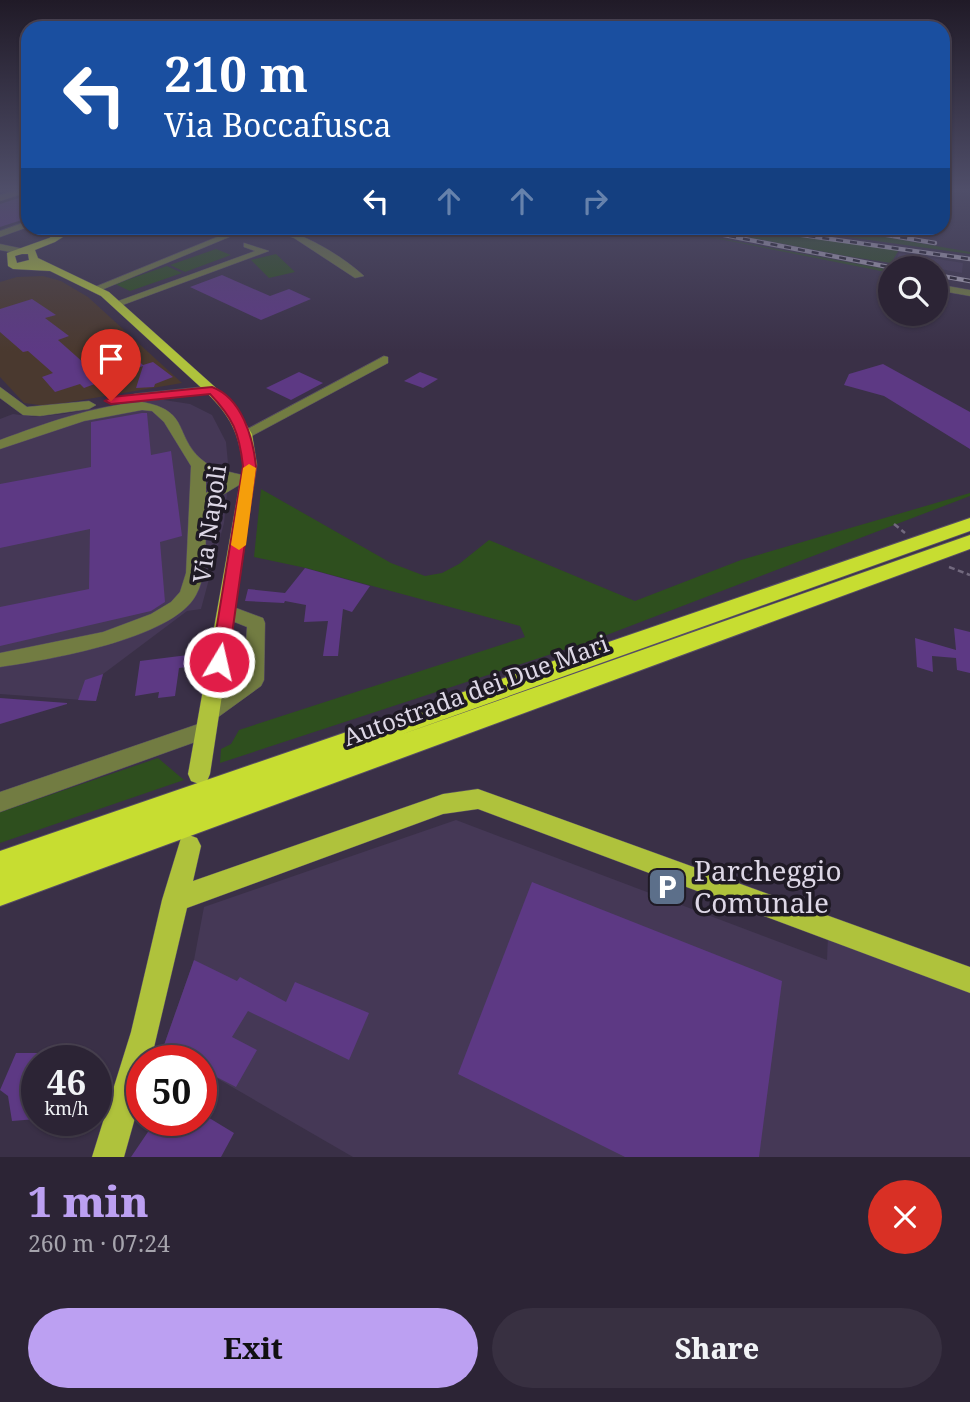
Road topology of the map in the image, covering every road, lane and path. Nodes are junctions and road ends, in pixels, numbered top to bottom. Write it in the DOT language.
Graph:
graph roads {
  1 [pos="47,243"];
  2 [pos="209,243"];
  3 [pos="308,243"];
  4 [pos="247,245"];
  5 [pos="0,247"];
  6 [pos="28,254"];
  7 [pos="10,266"];
  8 [pos="66,275"];
  9 [pos="359,276"];
  10 [pos="95,289"];
  11 [pos="948,289"];
  12 [pos="970,293"];
  13 [pos="116,304"];
  14 [pos="384,360"];
  15 [pos="212,390"];
  16 [pos="0,391"];
  17 [pos="246,434"];
  18 [pos="0,445"];
  19 [pos="198,466"];
  20 [pos="241,479"];
  21 [pos="198,503"];
  22 [pos="894,524"];
  23 [pos="970,524"];
  24 [pos="905,533"];
  25 [pos="970,542"];
  26 [pos="949,567"];
  27 [pos="970,575"];
  28 [pos="228,612"];
  29 [pos="0,660"];
  30 [pos="207,723"];
  31 [pos="199,774"];
  32 [pos="0,802"];
  33 [pos="189,846"];
  34 [pos="0,865"];
  35 [pos="0,891"];
  36 [pos="175,901"];
  37 [pos="970,980"];
  38 [pos="108,1157"];
  1 -- 6 [label="main road"];
  2 -- 10 [label="street"];
  3 -- 9 [label="street"];
  4 -- 13 [label="street"];
  5 -- 6 [label="street, Via Napoli"];
  6 -- 7 [label="main road"];
  6 -- 7 [label="main road"];
  6 -- 8 [label="main road, Via Napoli"];
  7 -- 8 [label="main road, Via Napoli"];
  7 -- 8 [label="main road"];
  8 -- 10 [label="main road, Via Napoli"];
  10 -- 13 [label="main road, Via Napoli"];
  11 -- 12 [label="street"];
  13 -- 15 [label="main road, Via Napoli"];
  14 -- 17 [label="street"];
  15 -- 16 [label="street"];
  15 -- 17 [label="main road, Via Napoli"];
  17 -- 20 [label="main road, Via Napoli"];
  18 -- 19 [label="street"];
  19 -- 20 [label="street"];
  19 -- 21 [label="street"];
  20 -- 21 [label="street"];
  20 -- 28 [label="main road, Via Napoli"];
  21 -- 29 [label="street"];
  22 -- 24 [label="path"];
  23 -- 34 [label="highway, Autostrada dei Due Mari"];
  25 -- 35 [label="highway, Autostrada dei Due Mari"];
  26 -- 27 [label="path"];
  28 -- 30 [label="main road, Via Napoli"];
  28 -- 30 [label="street"];
  30 -- 31 [label="main road, Via Napoli"];
  30 -- 32 [label="street"];
  33 -- 36 [label="main road"];
  36 -- 37 [label="main road"];
  36 -- 38 [label="main road"];
}
